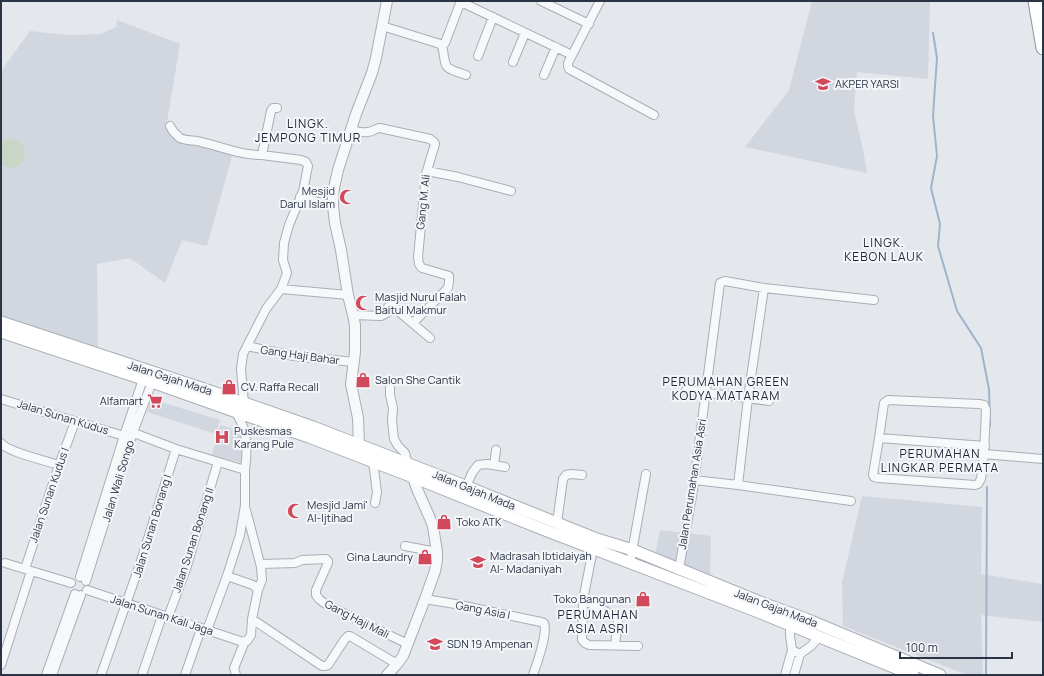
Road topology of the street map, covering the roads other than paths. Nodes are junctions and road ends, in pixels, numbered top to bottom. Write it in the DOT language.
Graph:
graph roads {
  1 [pos="387,1"];
  2 [pos="461,1"];
  3 [pos="541,1"];
  4 [pos="600,1"];
  5 [pos="1035,1"];
  6 [pos="559,5"];
  7 [pos="493,17"];
  8 [pos="589,24"];
  9 [pos="382,26"];
  10 [pos="525,33"];
  11 [pos="442,43"];
  12 [pos="556,47"];
  13 [pos="1043,48"];
  14 [pos="572,55"];
  15 [pos="478,56"];
  16 [pos="513,62"];
  17 [pos="466,75"];
  18 [pos="544,75"];
  19 [pos="277,108"];
  20 [pos="654,115"];
  21 [pos="170,126"];
  22 [pos="351,130"];
  23 [pos="262,155"];
  24 [pos="427,171"];
  25 [pos="511,191"];
  26 [pos="300,197"];
  27 [pos="333,206"];
  28 [pos="281,288"];
  29 [pos="764,288"];
  30 [pos="348,295"];
  31 [pos="874,300"];
  32 [pos="353,315"];
  33 [pos="416,320"];
  34 [pos="1,322"];
  35 [pos="1,332"];
  36 [pos="430,338"];
  37 [pos="247,346"];
  38 [pos="101,360"];
  39 [pos="354,362"];
  40 [pos="148,381"];
  41 [pos="390,388"];
  42 [pos="686,390"];
  43 [pos="194,392"];
  44 [pos="706,392"];
  45 [pos="748,398"];
  46 [pos="1,399"];
  47 [pos="769,400"];
  48 [pos="244,403"];
  49 [pos="236,412"];
  50 [pos="75,422"];
  51 [pos="128,432"];
  52 [pos="311,432"];
  53 [pos="879,438"];
  54 [pos="1,443"];
  55 [pos="358,445"];
  56 [pos="176,449"];
  57 [pos="496,450"];
  58 [pos="984,450"];
  59 [pos="1043,458"];
  60 [pos="373,461"];
  61 [pos="218,462"];
  62 [pos="408,464"];
  63 [pos="59,465"];
  64 [pos="494,465"];
  65 [pos="505,467"];
  66 [pos="245,470"];
  67 [pos="646,474"];
  68 [pos="582,475"];
  69 [pos="414,477"];
  70 [pos="694,480"];
  71 [pos="738,485"];
  72 [pos="453,487"];
  73 [pos="466,487"];
  74 [pos="851,501"];
  75 [pos="375,503"];
  76 [pos="245,505"];
  77 [pos="556,523"];
  78 [pos="405,546"];
  79 [pos="593,549"];
  80 [pos="633,550"];
  81 [pos="437,552"];
  82 [pos="5,563"];
  83 [pos="630,563"];
  84 [pos="261,564"];
  85 [pos="678,569"];
  86 [pos="28,570"];
  87 [pos="227,576"];
  88 [pos="83,579"];
  89 [pos="71,583"];
  90 [pos="258,590"];
  91 [pos="81,593"];
  92 [pos="425,600"];
  93 [pos="583,600"];
  94 [pos="127,603"];
  95 [pos="165,616"];
  96 [pos="252,619"];
  97 [pos="806,619"];
  98 [pos="790,626"];
  99 [pos="204,630"];
  100 [pos="802,630"];
  101 [pos="819,637"];
  102 [pos="241,641"];
  103 [pos="408,644"];
  104 [pos="615,645"];
  105 [pos="638,646"];
  106 [pos="792,650"];
  107 [pos="800,654"];
  108 [pos="397,664"];
  109 [pos="1,665"];
  110 [pos="46,675"];
  111 [pos="52,675"];
  112 [pos="101,675"];
  113 [pos="142,675"];
  114 [pos="185,675"];
  115 [pos="236,675"];
  116 [pos="387,675"];
  117 [pos="533,675"];
  118 [pos="785,675"];
  119 [pos="794,675"];
  120 [pos="912,675"];
  121 [pos="940,675"];
  1 -- 9 [label="street"];
  2 -- 7 [label="street"];
  2 -- 11 [label="street"];
  3 -- 6 [label="street"];
  4 -- 8 [label="street"];
  5 -- 13 [label="highway"];
  6 -- 8 [label="street"];
  7 -- 10 [label="street"];
  7 -- 15 [label="street"];
  8 -- 14 [label="street"];
  9 -- 11 [label="street"];
  9 -- 22 [label="street"];
  10 -- 12 [label="street"];
  10 -- 16 [label="street"];
  11 -- 17 [label="street"];
  12 -- 14 [label="street"];
  12 -- 18 [label="street"];
  14 -- 20 [label="street"];
  19 -- 23 [label="street"];
  21 -- 23 [label="street"];
  22 -- 24 [label="street, Gang M. Ali"];
  22 -- 27 [label="street"];
  23 -- 26 [label="street"];
  24 -- 25 [label="street"];
  24 -- 33 [label="street, Gang M. Ali"];
  26 -- 27 [label="street"];
  26 -- 28 [label="street"];
  27 -- 30 [label="street"];
  28 -- 30 [label="street"];
  28 -- 37 [label="street"];
  29 -- 31 [label="street"];
  29 -- 44 [label="street, Jalan Perumahan Asia Asri"];
  29 -- 45 [label="street"];
  30 -- 32 [label="street"];
  32 -- 33 [label="street"];
  32 -- 39 [label="street"];
  33 -- 36 [label="street"];
  34 -- 38 [label="main road, Jalan Gajah Mada"];
  35 -- 38 [label="main road, Jalan Gajah Mada"];
  37 -- 39 [label="street, Gang Haji Bahar"];
  37 -- 48 [label="street"];
  38 -- 40 [label="main road, Jalan Gajah Mada"];
  38 -- 43 [label="main road, Jalan Gajah Mada"];
  39 -- 55 [label="street"];
  40 -- 43 [label="main road, Jalan Gajah Mada"];
  40 -- 51 [label="street, Jalan Wali Songo"];
  41 -- 62 [label="street"];
  42 -- 44 [label="street"];
  43 -- 48 [label="main road, Jalan Gajah Mada"];
  43 -- 49 [label="main road, Jalan Gajah Mada"];
  44 -- 45 [label="street"];
  44 -- 70 [label="street, Jalan Perumahan Asia Asri"];
  45 -- 47 [label="street"];
  45 -- 71 [label="street"];
  46 -- 50 [label="street, Jalan Sunan Kudus"];
  48 -- 52 [label="main road, Jalan Gajah Mada"];
  49 -- 52 [label="main road, Jalan Gajah Mada"];
  49 -- 66 [label="street"];
  50 -- 51 [label="street, Jalan Sunan Kudus"];
  50 -- 63 [label="street, Jalan Sunan Kudus I"];
  51 -- 56 [label="street, Jalan Sunan Kudus"];
  51 -- 88 [label="street, Jalan Wali Songo"];
  52 -- 55 [label="main road, Jalan Gajah Mada"];
  52 -- 60 [label="main road, Jalan Gajah Mada"];
  53 -- 58 [label="street"];
  53 -- 58 [label="street"];
  53 -- 58 [label="street"];
  54 -- 63 [label="street"];
  55 -- 62 [label="main road, Jalan Gajah Mada"];
  56 -- 61 [label="street, Jalan Sunan Kudus"];
  56 -- 94 [label="street, Jalan Sunan Bonang I"];
  57 -- 64 [label="street"];
  58 -- 59 [label="street"];
  60 -- 69 [label="main road, Jalan Gajah Mada"];
  60 -- 75 [label="street"];
  61 -- 66 [label="street, Jalan Sunan Kudus"];
  61 -- 95 [label="street, Jalan Sunan Bonang II"];
  62 -- 72 [label="main road, Jalan Gajah Mada"];
  63 -- 86 [label="street, Jalan Sunan Kudus I"];
  64 -- 65 [label="street"];
  64 -- 73 [label="street"];
  66 -- 76 [label="street"];
  67 -- 80 [label="street"];
  68 -- 77 [label="street"];
  69 -- 72 [label="main road, Jalan Gajah Mada"];
  69 -- 81 [label="street"];
  70 -- 71 [label="street"];
  70 -- 85 [label="street, Jalan Perumahan Asia Asri"];
  71 -- 74 [label="street"];
  72 -- 73 [label="main road, Jalan Gajah Mada"];
  72 -- 79 [label="main road, Jalan Gajah Mada"];
  73 -- 77 [label="main road, Jalan Gajah Mada"];
  76 -- 84 [label="street"];
  76 -- 87 [label="street"];
  77 -- 80 [label="main road, Jalan Gajah Mada"];
  78 -- 81 [label="street"];
  79 -- 83 [label="main road, Jalan Gajah Mada"];
  79 -- 93 [label="street"];
  80 -- 83 [label="street"];
  80 -- 85 [label="main road, Jalan Gajah Mada"];
  81 -- 92 [label="street"];
  82 -- 86 [label="street"];
  83 -- 98 [label="main road, Jalan Gajah Mada"];
  84 -- 90 [label="street"];
  84 -- 103 [label="street, Gang Haji Mali"];
  85 -- 97 [label="main road, Jalan Gajah Mada"];
  86 -- 89 [label="street"];
  86 -- 109 [label="street, Jalan Sunan Kudus I"];
  87 -- 90 [label="street"];
  87 -- 99 [label="street"];
  88 -- 89 [label="street"];
  88 -- 91 [label="street"];
  89 -- 91 [label="street"];
  90 -- 96 [label="street"];
  91 -- 94 [label="street, Jalan Sunan Kali Jaga"];
  91 -- 110 [label="street"];
  91 -- 111 [label="street"];
  92 -- 103 [label="street"];
  92 -- 117 [label="street, Gang Asia I"];
  93 -- 104 [label="street"];
  93 -- 104 [label="street"];
  94 -- 95 [label="street, Jalan Sunan Kali Jaga"];
  94 -- 112 [label="street, Jalan Sunan Bonang I"];
  95 -- 99 [label="street, Jalan Sunan Kali Jaga"];
  95 -- 113 [label="street, Jalan Sunan Bonang II"];
  96 -- 102 [label="street"];
  96 -- 108 [label="street"];
  97 -- 100 [label="main road"];
  97 -- 121 [label="main road, Jalan Gajah Mada"];
  98 -- 100 [label="main road, Jalan Gajah Mada"];
  98 -- 106 [label="street"];
  99 -- 102 [label="street, Jalan Sunan Kali Jaga"];
  99 -- 114 [label="street"];
  100 -- 101 [label="main road, Jalan Gajah Mada"];
  101 -- 107 [label="street"];
  101 -- 120 [label="main road, Jalan Gajah Mada"];
  102 -- 115 [label="street"];
  103 -- 108 [label="street"];
  104 -- 105 [label="street"];
  106 -- 107 [label="street"];
  106 -- 118 [label="street"];
  107 -- 119 [label="street"];
  108 -- 116 [label="street"];
}
